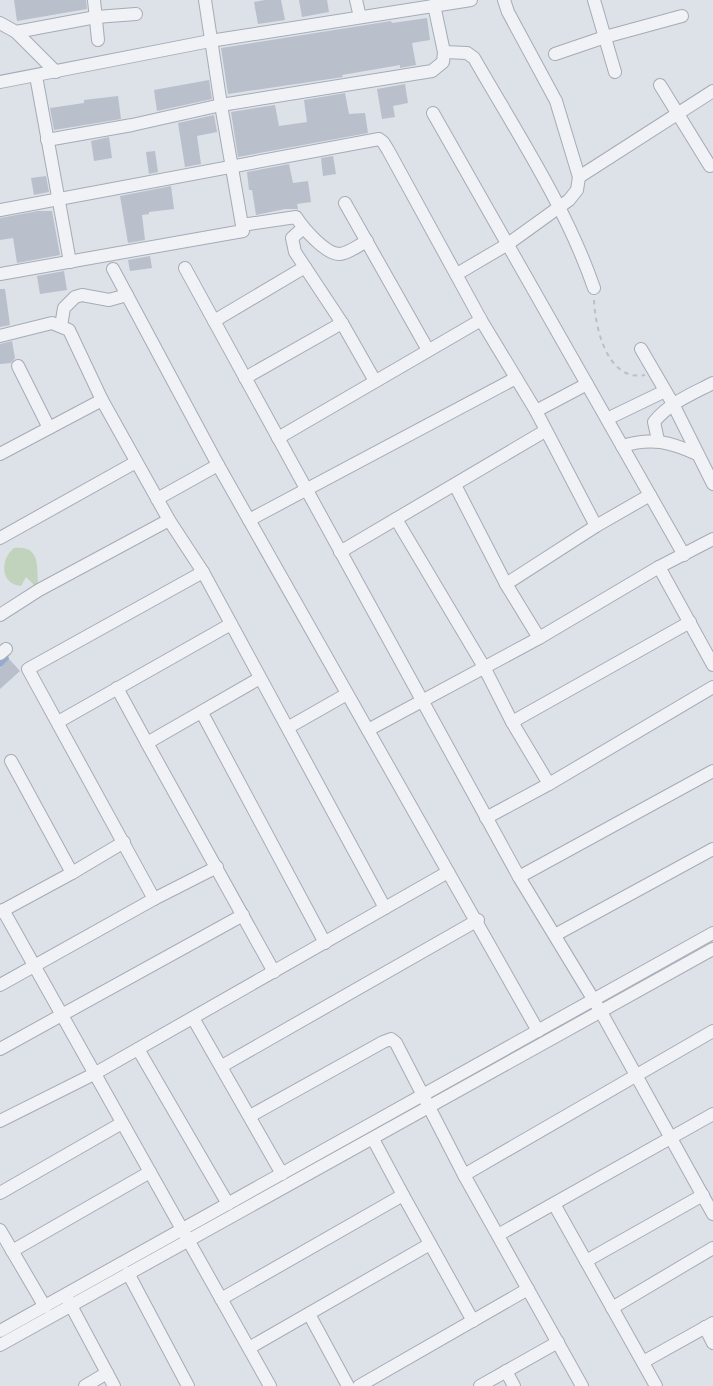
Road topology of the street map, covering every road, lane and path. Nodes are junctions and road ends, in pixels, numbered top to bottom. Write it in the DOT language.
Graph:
graph roads {
  1 [pos="94,0"];
  2 [pos="205,0"];
  3 [pos="356,0"];
  4 [pos="471,0"];
  5 [pos="504,0"];
  6 [pos="594,0"];
  7 [pos="434,5"];
  8 [pos="136,14"];
  9 [pos="682,16"];
  10 [pos="96,17"];
  11 [pos="360,17"];
  12 [pos="0,23"];
  13 [pos="16,32"];
  14 [pos="605,37"];
  15 [pos="98,40"];
  16 [pos="210,41"];
  17 [pos="444,52"];
  18 [pos="555,54"];
  19 [pos="56,72"];
  20 [pos="615,72"];
  21 [pos="36,76"];
  22 [pos="0,82"];
  23 [pos="660,85"];
  24 [pos="713,91"];
  25 [pos="220,105"];
  26 [pos="433,113"];
  27 [pos="678,114"];
  28 [pos="47,140"];
  29 [pos="710,166"];
  30 [pos="231,167"];
  31 [pos="579,177"];
  32 [pos="58,200"];
  33 [pos="345,203"];
  34 [pos="559,208"];
  35 [pos="0,210"];
  36 [pos="242,225"];
  37 [pos="303,228"];
  38 [pos="367,241"];
  39 [pos="508,244"];
  40 [pos="70,262"];
  41 [pos="305,267"];
  42 [pos="113,268"];
  43 [pos="185,268"];
  44 [pos="0,274"];
  45 [pos="456,274"];
  46 [pos="594,288"];
  47 [pos="127,295"];
  48 [pos="481,320"];
  49 [pos="214,321"];
  50 [pos="342,323"];
  51 [pos="61,326"];
  52 [pos="0,336"];
  53 [pos="641,349"];
  54 [pos="428,351"];
  55 [pos="18,366"];
  56 [pos="655,373"];
  57 [pos="245,378"];
  58 [pos="516,378"];
  59 [pos="375,381"];
  60 [pos="713,383"];
  61 [pos="587,384"];
  62 [pos="665,391"];
  63 [pos="102,400"];
  64 [pos="673,404"];
  65 [pos="536,411"];
  66 [pos="607,419"];
  67 [pos="49,428"];
  68 [pos="545,431"];
  69 [pos="278,438"];
  70 [pos="658,440"];
  71 [pos="622,446"];
  72 [pos="0,454"];
  73 [pos="697,454"];
  74 [pos="136,462"];
  75 [pos="218,465"];
  76 [pos="709,469"];
  77 [pos="455,484"];
  78 [pos="713,484"];
  79 [pos="306,489"];
  80 [pos="650,495"];
  81 [pos="157,499"];
  82 [pos="396,519"];
  83 [pos="169,520"];
  84 [pos="249,520"];
  85 [pos="596,526"];
  86 [pos="0,538"];
  87 [pos="713,539"];
  88 [pos="340,552"];
  89 [pos="684,555"];
  90 [pos="659,567"];
  91 [pos="204,572"];
  92 [pos="506,584"];
  93 [pos="0,615"];
  94 [pos="690,622"];
  95 [pos="231,624"];
  96 [pos="539,638"];
  97 [pos="713,664"];
  98 [pos="484,667"];
  99 [pos="260,678"];
  100 [pos="713,687"];
  101 [pos="117,688"];
  102 [pos="347,694"];
  103 [pos="422,701"];
  104 [pos="202,713"];
  105 [pos="58,722"];
  106 [pos="512,722"];
  107 [pos="289,727"];
  108 [pos="368,730"];
  109 [pos="147,744"];
  110 [pos="11,761"];
  111 [pos="709,773"];
  112 [pos="549,784"];
  113 [pos="713,787"];
  114 [pos="486,818"];
  115 [pos="124,842"];
  116 [pos="713,849"];
  117 [pos="217,867"];
  118 [pos="448,872"];
  119 [pos="72,873"];
  120 [pos="519,877"];
  121 [pos="154,899"];
  122 [pos="386,908"];
  123 [pos="2,911"];
  124 [pos="243,915"];
  125 [pos="478,920"];
  126 [pos="713,933"];
  127 [pos="555,935"];
  128 [pos="325,943"];
  129 [pos="713,949"];
  130 [pos="34,968"];
  131 [pos="274,972"];
  132 [pos="0,985"];
  133 [pos="593,999"];
  134 [pos="601,1012"];
  135 [pos="60,1015"];
  136 [pos="193,1018"];
  137 [pos="538,1031"];
  138 [pos="713,1031"];
  139 [pos="0,1049"];
  140 [pos="138,1049"];
  141 [pos="222,1066"];
  142 [pos="94,1074"];
  143 [pos="638,1075"];
  144 [pos="426,1101"];
  145 [pos="713,1114"];
  146 [pos="250,1116"];
  147 [pos="0,1121"];
  148 [pos="122,1123"];
  149 [pos="373,1138"];
  150 [pos="672,1138"];
  151 [pos="150,1172"];
  152 [pos="282,1174"];
  153 [pos="464,1175"];
  154 [pos="0,1193"];
  155 [pos="403,1196"];
  156 [pos="703,1196"];
  157 [pos="228,1204"];
  158 [pos="554,1204"];
  159 [pos="713,1215"];
  160 [pos="181,1229"];
  161 [pos="0,1230"];
  162 [pos="498,1235"];
  163 [pos="187,1241"];
  164 [pos="430,1244"];
  165 [pos="713,1248"];
  166 [pos="12,1251"];
  167 [pos="586,1261"];
  168 [pos="128,1274"];
  169 [pos="528,1289"];
  170 [pos="221,1299"];
  171 [pos="69,1301"];
  172 [pos="45,1307"];
  173 [pos="612,1308"];
  174 [pos="309,1314"];
  175 [pos="473,1321"];
  176 [pos="709,1325"];
  177 [pos="0,1331"];
  178 [pos="558,1342"];
  179 [pos="713,1342"];
  180 [pos="0,1345"];
  181 [pos="249,1348"];
  182 [pos="642,1362"];
  183 [pos="506,1371"];
  184 [pos="107,1373"];
  185 [pos="85,1386"];
  186 [pos="114,1386"];
  187 [pos="188,1386"];
  188 [pos="270,1386"];
  189 [pos="348,1386"];
  190 [pos="359,1386"];
  191 [pos="480,1386"];
  192 [pos="514,1386"];
  193 [pos="582,1386"];
  194 [pos="656,1386"];
  1 -- 10 [label="street"];
  2 -- 16 [label="street"];
  3 -- 11 [label="street"];
  4 -- 7 [label="street"];
  5 -- 31 [label="street"];
  6 -- 14 [label="street"];
  7 -- 11 [label="street"];
  7 -- 17 [label="street"];
  8 -- 10 [label="street"];
  9 -- 14 [label="street"];
  10 -- 13 [label="street"];
  10 -- 15 [label="street"];
  11 -- 16 [label="street"];
  12 -- 13 [label="street"];
  13 -- 19 [label="street"];
  14 -- 18 [label="street"];
  14 -- 20 [label="street"];
  16 -- 19 [label="street"];
  16 -- 25 [label="street"];
  17 -- 25 [label="street"];
  17 -- 34 [label="street"];
  19 -- 21 [label="street"];
  21 -- 22 [label="street"];
  21 -- 28 [label="street"];
  23 -- 27 [label="street"];
  24 -- 27 [label="street"];
  25 -- 28 [label="street"];
  25 -- 30 [label="street"];
  26 -- 39 [label="street"];
  27 -- 29 [label="street"];
  27 -- 31 [label="street"];
  28 -- 32 [label="street"];
  30 -- 32 [label="street"];
  30 -- 36 [label="street"];
  30 -- 45 [label="street"];
  31 -- 34 [label="street"];
  32 -- 35 [label="street"];
  32 -- 40 [label="street"];
  33 -- 38 [label="street"];
  34 -- 39 [label="street"];
  34 -- 46 [label="street"];
  36 -- 37 [label="street"];
  36 -- 40 [label="street"];
  37 -- 38 [label="street"];
  37 -- 41 [label="street"];
  38 -- 54 [label="street"];
  39 -- 45 [label="street"];
  39 -- 61 [label="street"];
  40 -- 44 [label="street"];
  41 -- 49 [label="street"];
  41 -- 50 [label="street"];
  42 -- 47 [label="street"];
  43 -- 49 [label="street"];
  45 -- 48 [label="street"];
  46 -- 56 [label="path"];
  47 -- 51 [label="street"];
  47 -- 75 [label="street"];
  48 -- 54 [label="street"];
  48 -- 58 [label="street"];
  49 -- 57 [label="street"];
  50 -- 57 [label="street"];
  50 -- 59 [label="street"];
  51 -- 52 [label="street"];
  51 -- 63 [label="street"];
  53 -- 56 [label="street"];
  54 -- 59 [label="street"];
  55 -- 67 [label="street"];
  56 -- 62 [label="street"];
  57 -- 69 [label="street"];
  58 -- 65 [label="street"];
  58 -- 79 [label="street"];
  59 -- 69 [label="street"];
  60 -- 64 [label="street"];
  61 -- 65 [label="street"];
  61 -- 66 [label="street"];
  62 -- 64 [label="street"];
  62 -- 66 [label="street"];
  63 -- 67 [label="street"];
  63 -- 74 [label="street"];
  64 -- 70 [label="street"];
  64 -- 73 [label="street"];
  65 -- 68 [label="street"];
  66 -- 71 [label="street"];
  67 -- 72 [label="street"];
  68 -- 77 [label="street"];
  68 -- 85 [label="street"];
  69 -- 79 [label="street"];
  70 -- 71 [label="street"];
  70 -- 73 [label="street"];
  71 -- 80 [label="street"];
  73 -- 76 [label="street"];
  74 -- 81 [label="street"];
  74 -- 86 [label="street"];
  75 -- 81 [label="street"];
  75 -- 84 [label="street"];
  76 -- 78 [label="street"];
  77 -- 82 [label="street"];
  77 -- 92 [label="street"];
  79 -- 84 [label="street"];
  79 -- 88 [label="street"];
  80 -- 85 [label="street"];
  80 -- 89 [label="street"];
  81 -- 83 [label="street"];
  82 -- 88 [label="street"];
  82 -- 98 [label="street"];
  83 -- 91 [label="street"];
  83 -- 93 [label="street"];
  84 -- 102 [label="street"];
  85 -- 92 [label="street"];
  87 -- 89 [label="street"];
  88 -- 103 [label="street"];
  89 -- 90 [label="street"];
  90 -- 94 [label="street"];
  90 -- 96 [label="street"];
  91 -- 95 [label="street"];
  91 -- 105 [label="street"];
  92 -- 96 [label="street"];
  94 -- 97 [label="street"];
  94 -- 106 [label="street"];
  95 -- 99 [label="street"];
  95 -- 101 [label="street"];
  96 -- 98 [label="street"];
  98 -- 103 [label="street"];
  98 -- 106 [label="street"];
  99 -- 104 [label="street"];
  99 -- 107 [label="street"];
  100 -- 112 [label="street"];
  101 -- 105 [label="street"];
  101 -- 109 [label="street"];
  102 -- 107 [label="street"];
  102 -- 108 [label="street"];
  103 -- 108 [label="street"];
  103 -- 114 [label="street"];
  104 -- 109 [label="street"];
  104 -- 128 [label="street"];
  105 -- 115 [label="street"];
  106 -- 112 [label="street"];
  107 -- 122 [label="street"];
  108 -- 118 [label="street"];
  109 -- 117 [label="street"];
  110 -- 119 [label="street"];
  111 -- 113 [label="street"];
  111 -- 120 [label="street"];
  112 -- 114 [label="street"];
  114 -- 120 [label="street"];
  115 -- 119 [label="street"];
  115 -- 121 [label="street"];
  116 -- 127 [label="street"];
  117 -- 121 [label="street"];
  117 -- 124 [label="street"];
  118 -- 122 [label="street"];
  118 -- 125 [label="street"];
  119 -- 123 [label="street"];
  120 -- 127 [label="street"];
  121 -- 130 [label="street"];
  122 -- 128 [label="street"];
  123 -- 130 [label="street"];
  124 -- 131 [label="street"];
  124 -- 135 [label="street"];
  125 -- 137 [label="street"];
  125 -- 141 [label="street"];
  126 -- 133 [label="street"];
  127 -- 133 [label="street"];
  128 -- 131 [label="street"];
  129 -- 134 [label="street"];
  130 -- 132 [label="street"];
  130 -- 135 [label="street"];
  131 -- 136 [label="street"];
  133 -- 134 [label="street"];
  133 -- 137 [label="street"];
  134 -- 143 [label="street"];
  134 -- 144 [label="street"];
  135 -- 139 [label="street"];
  135 -- 142 [label="street"];
  136 -- 140 [label="street"];
  136 -- 141 [label="street"];
  137 -- 144 [label="street"];
  138 -- 143 [label="street"];
  140 -- 142 [label="street"];
  140 -- 157 [label="street"];
  141 -- 146 [label="street"];
  142 -- 147 [label="street"];
  142 -- 148 [label="street"];
  143 -- 150 [label="street"];
  143 -- 153 [label="street"];
  144 -- 146 [label="street"];
  144 -- 149 [label="street"];
  144 -- 152 [label="street"];
  144 -- 153 [label="street"];
  145 -- 150 [label="street"];
  146 -- 152 [label="street"];
  148 -- 151 [label="street"];
  148 -- 154 [label="street"];
  149 -- 155 [label="street"];
  149 -- 163 [label="street"];
  150 -- 156 [label="street"];
  150 -- 158 [label="street"];
  151 -- 160 [label="street"];
  151 -- 166 [label="street"];
  152 -- 157 [label="street"];
  153 -- 162 [label="street"];
  155 -- 164 [label="street"];
  155 -- 170 [label="street"];
  156 -- 159 [label="street"];
  156 -- 167 [label="street"];
  157 -- 160 [label="street"];
  158 -- 162 [label="street"];
  158 -- 167 [label="street"];
  160 -- 163 [label="street"];
  160 -- 171 [label="street"];
  161 -- 166 [label="street"];
  162 -- 169 [label="street"];
  163 -- 168 [label="street"];
  163 -- 170 [label="street"];
  164 -- 174 [label="street"];
  164 -- 175 [label="street"];
  165 -- 173 [label="street"];
  166 -- 172 [label="street"];
  167 -- 173 [label="street"];
  168 -- 171 [label="street"];
  168 -- 187 [label="street"];
  169 -- 175 [label="street"];
  169 -- 178 [label="street"];
  170 -- 181 [label="street"];
  171 -- 172 [label="street"];
  171 -- 180 [label="street"];
  171 -- 184 [label="street"];
  172 -- 177 [label="street"];
  173 -- 182 [label="street"];
  174 -- 181 [label="street"];
  174 -- 189 [label="street"];
  175 -- 190 [label="street"];
  176 -- 179 [label="street"];
  176 -- 182 [label="street"];
  178 -- 183 [label="street"];
  178 -- 193 [label="street"];
  181 -- 188 [label="street"];
  182 -- 194 [label="street"];
  183 -- 191 [label="street"];
  183 -- 192 [label="street"];
  184 -- 185 [label="street"];
  184 -- 186 [label="street"];
}
